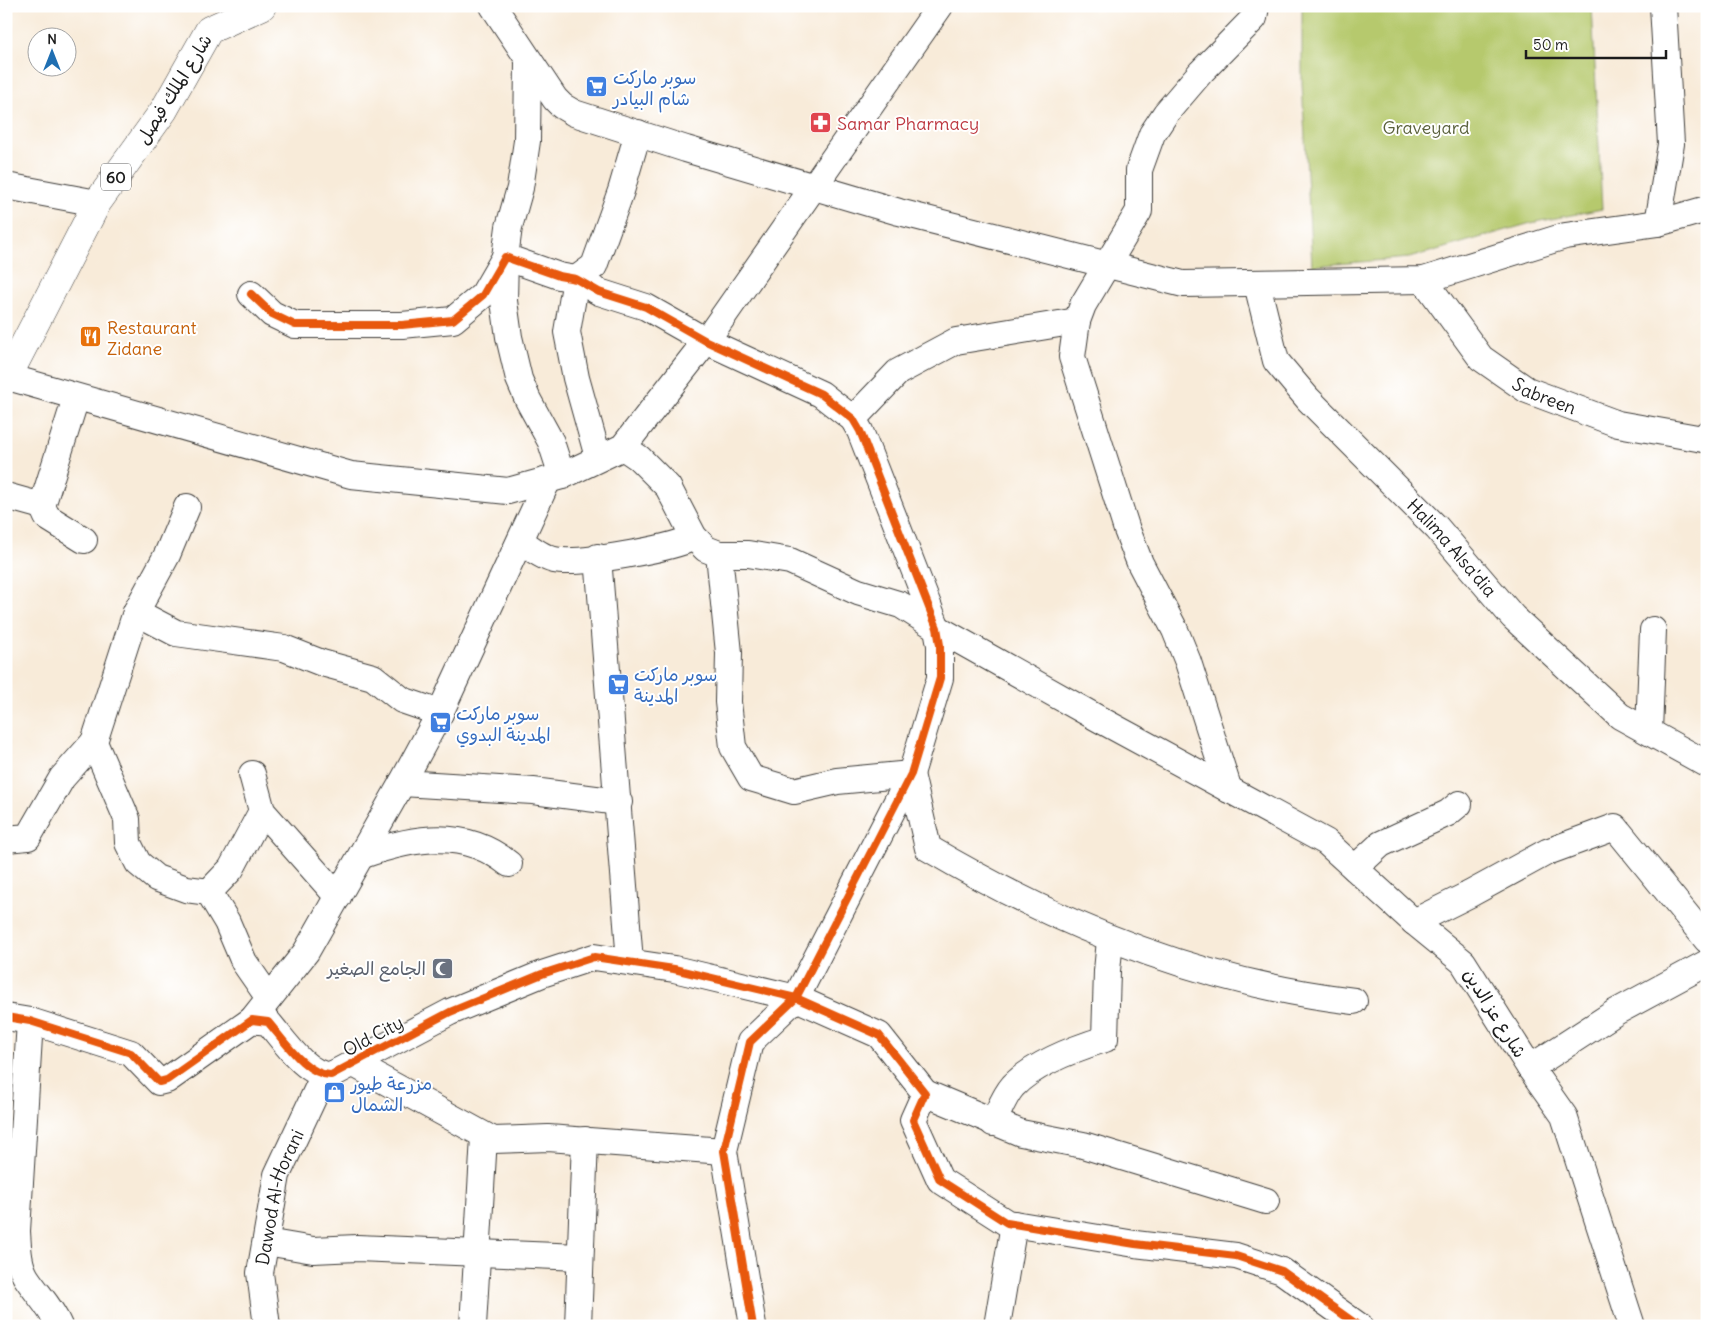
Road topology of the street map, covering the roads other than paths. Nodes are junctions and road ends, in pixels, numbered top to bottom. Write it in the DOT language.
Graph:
graph roads {
  1 [pos="259,6"];
  2 [pos="493,6"];
  3 [pos="940,6"];
  4 [pos="1256,6"];
  5 [pos="1663,6"];
  6 [pos="528,61"];
  7 [pos="638,133"];
  8 [pos="6,186"];
  9 [pos="813,186"];
  10 [pos="97,203"];
  11 [pos="1707,209"];
  12 [pos="1658,223"];
  13 [pos="505,257"];
  14 [pos="1107,263"];
  15 [pos="576,279"];
  16 [pos="1424,280"];
  17 [pos="1257,284"];
  18 [pos="251,294"];
  19 [pos="1077,321"];
  20 [pos="706,341"];
  21 [pos="7,379"];
  22 [pos="76,398"];
  23 [pos="853,419"];
  24 [pos="1707,434"];
  25 [pos="623,447"];
  26 [pos="598,458"];
  27 [pos="555,479"];
  28 [pos="6,496"];
  29 [pos="42,506"];
  30 [pos="187,507"];
  31 [pos="694,537"];
  32 [pos="84,540"];
  33 [pos="521,541"];
  34 [pos="719,554"];
  35 [pos="598,557"];
  36 [pos="136,612"];
  37 [pos="937,628"];
  38 [pos="1653,630"];
  39 [pos="440,713"];
  40 [pos="1649,731"];
  41 [pos="94,742"];
  42 [pos="1707,764"];
  43 [pos="252,774"];
  44 [pos="911,774"];
  45 [pos="402,783"];
  46 [pos="1229,790"];
  47 [pos="619,802"];
  48 [pos="1459,804"];
  49 [pos="262,811"];
  50 [pos="6,838"];
  51 [pos="363,855"];
  52 [pos="509,864"];
  53 [pos="1355,868"];
  54 [pos="209,892"];
  55 [pos="338,897"];
  56 [pos="1414,922"];
  57 [pos="1110,940"];
  58 [pos="1707,940"];
  59 [pos="630,962"];
  60 [pos="1707,963"];
  61 [pos="269,998"];
  62 [pos="796,998"];
  63 [pos="1354,1001"];
  64 [pos="18,1019"];
  65 [pos="252,1020"];
  66 [pos="354,1064"];
  67 [pos="1530,1068"];
  68 [pos="324,1075"];
  69 [pos="925,1093"];
  70 [pos="993,1123"];
  71 [pos="484,1137"];
  72 [pos="584,1140"];
  73 [pos="724,1151"];
  74 [pos="1266,1201"];
  75 [pos="1014,1224"];
  76 [pos="266,1242"];
  77 [pos="477,1252"];
  78 [pos="580,1257"];
  79 [pos="760,1324"];
  80 [pos="59,1326"];
  81 [pos="267,1326"];
  82 [pos="473,1326"];
  83 [pos="578,1326"];
  84 [pos="997,1326"];
  85 [pos="1359,1326"];
  86 [pos="1632,1326"];
  1 -- 10 [label="main road, شارع الملك فيصل / 60"];
  2 -- 6 [label="street"];
  3 -- 9 [label="street"];
  4 -- 14 [label="street"];
  5 -- 12 [label="street"];
  6 -- 7 [label="street"];
  6 -- 13 [label="street"];
  7 -- 9 [label="street"];
  7 -- 15 [label="street"];
  8 -- 10 [label="street"];
  9 -- 14 [label="street"];
  9 -- 20 [label="street"];
  10 -- 21 [label="main road, شارع الملك فيصل / 60"];
  11 -- 12 [label="street"];
  12 -- 16 [label="street"];
  13 -- 15 [label="street"];
  13 -- 18 [label="street"];
  13 -- 27 [label="street"];
  14 -- 17 [label="street"];
  14 -- 19 [label="street"];
  15 -- 20 [label="street"];
  15 -- 26 [label="street"];
  16 -- 17 [label="street"];
  16 -- 24 [label="street, Sabreen"];
  17 -- 40 [label="street, Halima Alsa'dia"];
  19 -- 23 [label="street"];
  19 -- 46 [label="street"];
  20 -- 23 [label="street"];
  20 -- 25 [label="street"];
  21 -- 22 [label="street"];
  22 -- 27 [label="street"];
  22 -- 29 [label="street"];
  23 -- 37 [label="street"];
  25 -- 26 [label="street"];
  25 -- 31 [label="street"];
  26 -- 27 [label="street"];
  27 -- 33 [label="street"];
  28 -- 29 [label="street"];
  29 -- 32 [label="street"];
  30 -- 36 [label="street"];
  31 -- 34 [label="street"];
  31 -- 35 [label="street"];
  33 -- 35 [label="street"];
  33 -- 39 [label="street"];
  34 -- 37 [label="street, شارع عز الدين"];
  34 -- 44 [label="street"];
  35 -- 47 [label="street"];
  36 -- 39 [label="street"];
  36 -- 41 [label="street"];
  37 -- 44 [label="street"];
  37 -- 46 [label="street, شارع عز الدين"];
  38 -- 40 [label="street"];
  39 -- 45 [label="street"];
  40 -- 42 [label="street, Halima Alsa'dia"];
  41 -- 50 [label="street"];
  41 -- 54 [label="street"];
  43 -- 49 [label="street"];
  44 -- 57 [label="street"];
  44 -- 62 [label="street"];
  45 -- 47 [label="street"];
  45 -- 51 [label="street"];
  46 -- 53 [label="street, شارع عز الدين"];
  47 -- 59 [label="street"];
  48 -- 53 [label="street"];
  49 -- 54 [label="street"];
  49 -- 55 [label="street"];
  51 -- 52 [label="street"];
  51 -- 55 [label="street"];
  53 -- 56 [label="street, شارع عز الدين"];
  54 -- 61 [label="street"];
  55 -- 61 [label="street"];
  56 -- 58 [label="street"];
  56 -- 67 [label="street, شارع عز الدين"];
  57 -- 63 [label="street"];
  57 -- 70 [label="street"];
  59 -- 62 [label="street, Old City"];
  59 -- 66 [label="street, Old City"];
  60 -- 67 [label="street"];
  61 -- 65 [label="street"];
  62 -- 69 [label="street, Old City"];
  62 -- 73 [label="street"];
  64 -- 65 [label="street"];
  64 -- 80 [label="street"];
  65 -- 68 [label="street"];
  66 -- 68 [label="street, Old City"];
  66 -- 71 [label="street"];
  67 -- 86 [label="street, شارع عز الدين"];
  68 -- 76 [label="street, Dawod Al-Horani"];
  69 -- 70 [label="street"];
  69 -- 75 [label="street"];
  70 -- 74 [label="street"];
  71 -- 72 [label="street"];
  71 -- 77 [label="street"];
  72 -- 73 [label="street"];
  72 -- 78 [label="street"];
  73 -- 79 [label="street"];
  75 -- 84 [label="street"];
  75 -- 85 [label="street"];
  76 -- 77 [label="street"];
  76 -- 81 [label="street, Dawod Al-Horani"];
  77 -- 78 [label="street"];
  77 -- 82 [label="street"];
  78 -- 83 [label="street"];
}
